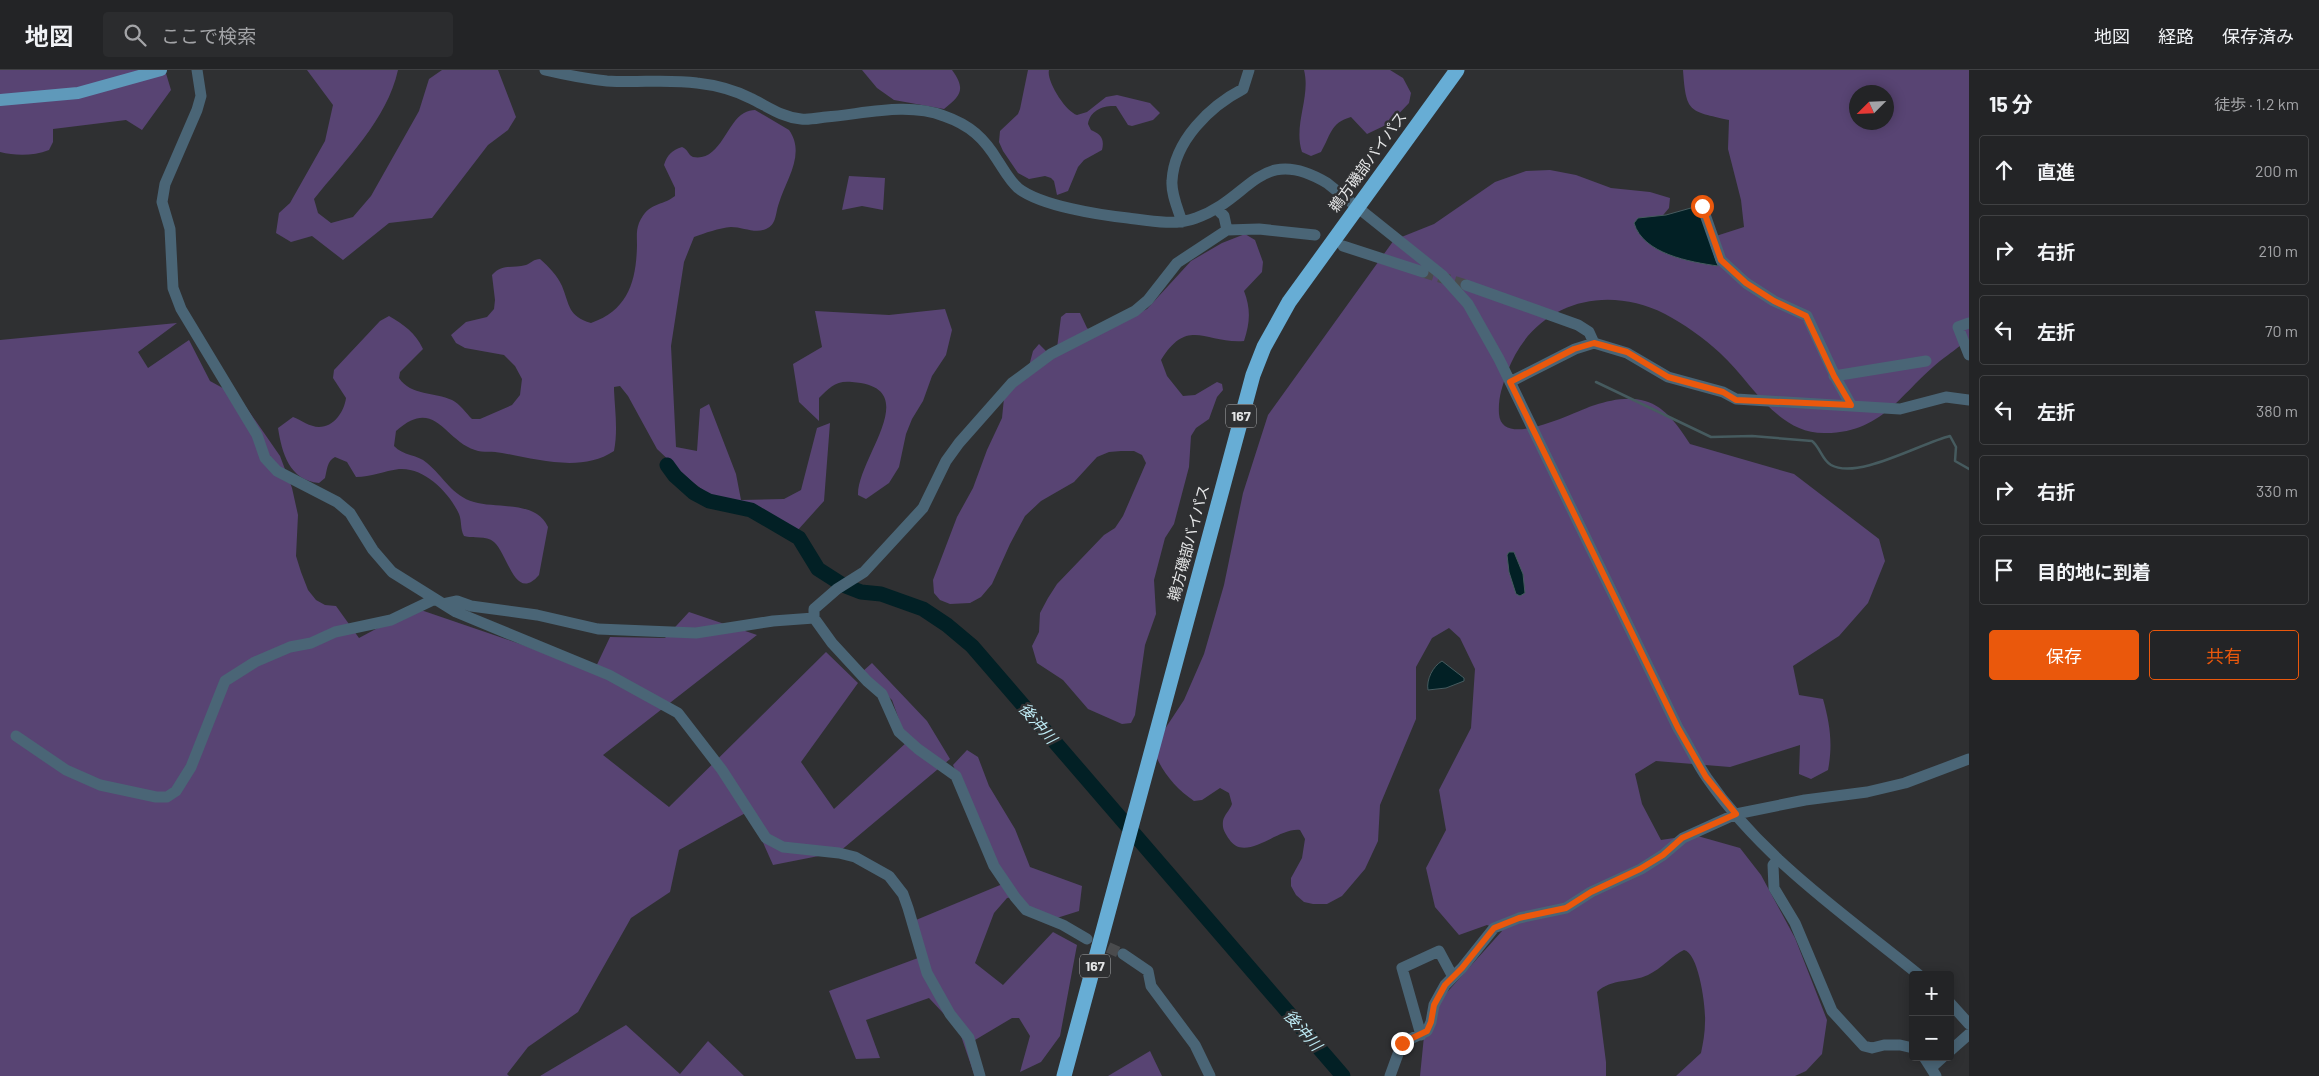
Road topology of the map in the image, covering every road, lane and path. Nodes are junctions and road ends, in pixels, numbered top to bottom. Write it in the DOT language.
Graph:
graph roads {
  1 [pos="161,70"];
  2 [pos="545,70"];
  3 [pos="1249,70"];
  4 [pos="1457,70"];
  5 [pos="198,76"];
  6 [pos="0,100"];
  7 [pos="1702,206"];
  8 [pos="1357,208"];
  9 [pos="1217,209"];
  10 [pos="1182,222"];
  11 [pos="1227,230"];
  12 [pos="1315,235"];
  13 [pos="1343,246"];
  14 [pos="1423,272"];
  15 [pos="1466,285"];
  16 [pos="1969,323"];
  17 [pos="1594,343"];
  18 [pos="1969,354"];
  19 [pos="1926,361"];
  20 [pos="1834,376"];
  21 [pos="1510,382"];
  22 [pos="1969,400"];
  23 [pos="1851,405"];
  24 [pos="439,602"];
  25 [pos="814,618"];
  26 [pos="16,736"];
  27 [pos="1969,759"];
  28 [pos="1736,814"];
  29 [pos="1778,860"];
  30 [pos="1087,939"];
  31 [pos="1123,954"];
  32 [pos="1914,971"];
  33 [pos="1453,977"];
  34 [pos="1954,1007"];
  35 [pos="1969,1024"];
  36 [pos="1969,1034"];
  37 [pos="1420,1035"];
  38 [pos="1909,1047"];
  39 [pos="1954,1047"];
  40 [pos="1927,1061"];
  41 [pos="1941,1061"];
  42 [pos="1934,1072"];
  43 [pos="980,1076"];
  44 [pos="1064,1076"];
  45 [pos="1210,1076"];
  46 [pos="1390,1076"];
  1 -- 6 [label="main road"];
  2 -- 10 [label="street"];
  3 -- 10 [label="street"];
  4 -- 8 [label="highway, 鵜方磯部バイパス / 167"];
  5 -- 24 [label="street"];
  7 -- 20 [label="street"];
  8 -- 9 [label="street"];
  8 -- 21 [label="street"];
  8 -- 44 [label="highway, 鵜方磯部バイパス / 167"];
  9 -- 10 [label="street"];
  9 -- 11 [label="street"];
  11 -- 12 [label="street"];
  11 -- 25 [label="street"];
  13 -- 14 [label="street"];
  15 -- 17 [label="street"];
  16 -- 18 [label="street"];
  17 -- 21 [label="street"];
  17 -- 23 [label="street"];
  19 -- 20 [label="street"];
  20 -- 23 [label="street"];
  21 -- 28 [label="street"];
  22 -- 23 [label="street"];
  24 -- 25 [label="street"];
  24 -- 26 [label="street"];
  24 -- 43 [label="street"];
  25 -- 30 [label="street"];
  27 -- 28 [label="street"];
  28 -- 29 [label="street"];
  28 -- 33 [label="street"];
  29 -- 32 [label="street"];
  29 -- 38 [label="street"];
  31 -- 45 [label="street"];
  33 -- 37 [label="street"];
  33 -- 37 [label="street"];
  34 -- 35 [label="street"];
  36 -- 39 [label="street"];
  37 -- 46 [label="street"];
  40 -- 42 [label="street"];
  41 -- 42 [label="street"];
}
